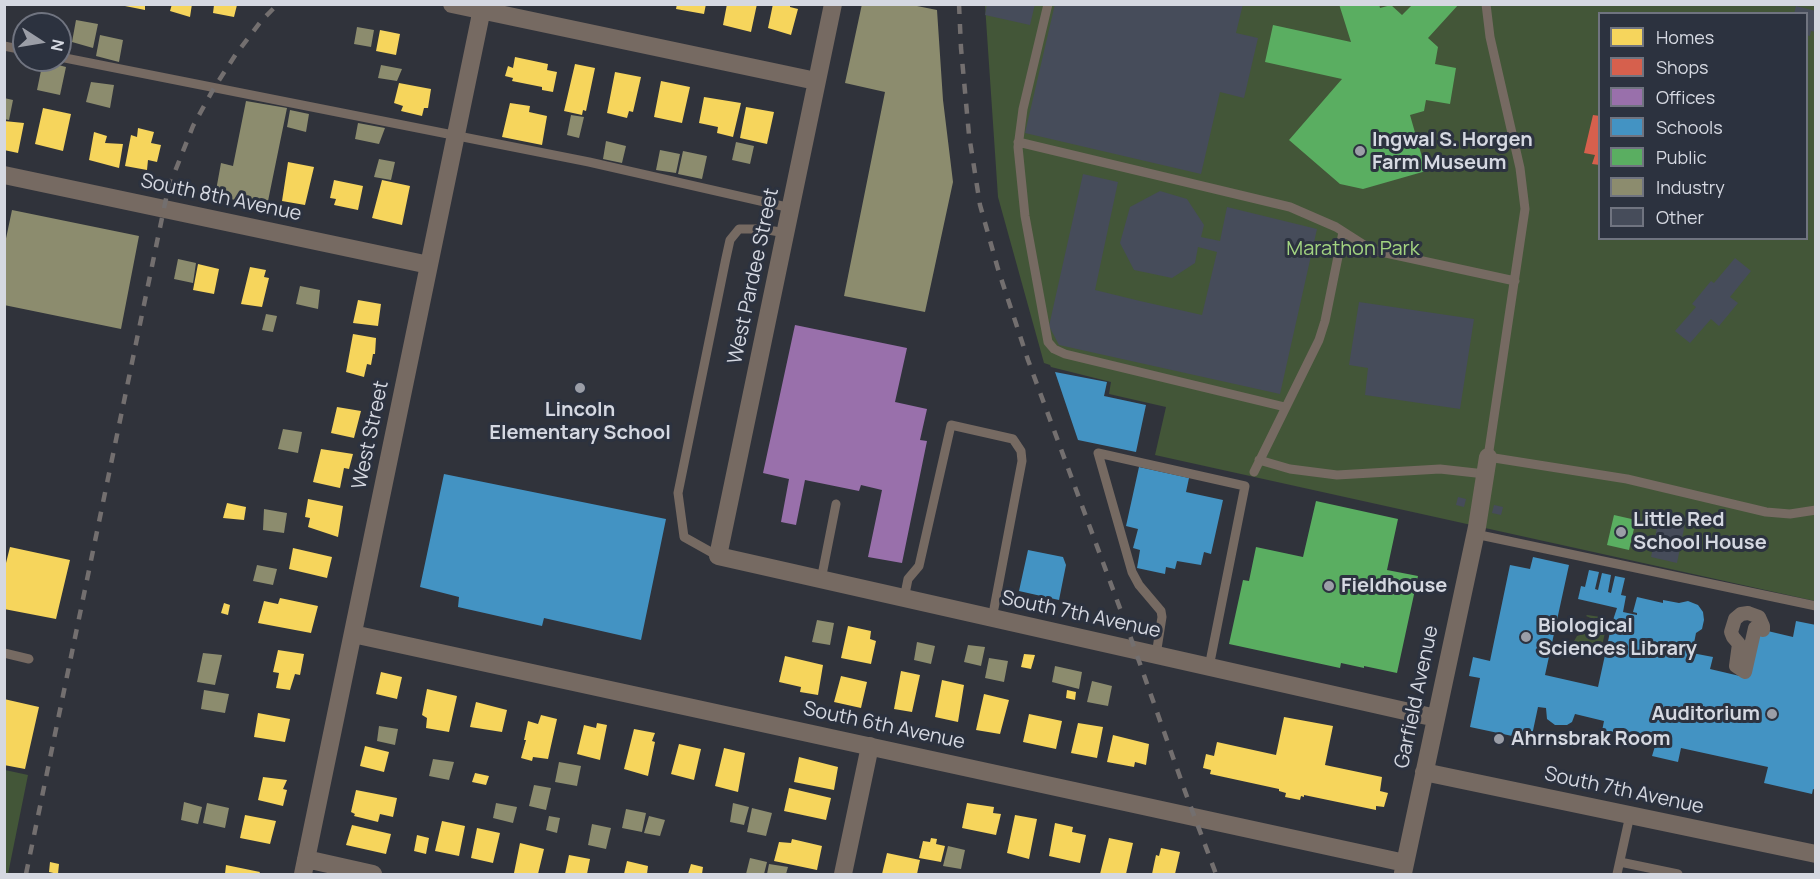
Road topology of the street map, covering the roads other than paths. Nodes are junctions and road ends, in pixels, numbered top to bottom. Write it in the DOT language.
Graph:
graph roads {
  1 [pos="452,4"];
  2 [pos="832,4"];
  3 [pos="1048,4"];
  4 [pos="1486,4"];
  5 [pos="482,8"];
  6 [pos="72,59"];
  7 [pos="816,81"];
  8 [pos="456,135"];
  9 [pos="1018,142"];
  10 [pos="4,175"];
  11 [pos="791,208"];
  12 [pos="786,232"];
  13 [pos="1343,232"];
  14 [pos="429,265"];
  15 [pos="1515,281"];
  16 [pos="1285,407"];
  17 [pos="1259,460"];
  18 [pos="1487,466"];
  19 [pos="1254,472"];
  20 [pos="836,504"];
  21 [pos="1815,510"];
  22 [pos="1475,534"];
  23 [pos="718,556"];
  24 [pos="821,580"];
  25 [pos="904,599"];
  26 [pos="1815,606"];
  27 [pos="992,619"];
  28 [pos="353,634"];
  29 [pos="4,653"];
  30 [pos="1156,655"];
  31 [pos="29,659"];
  32 [pos="1209,667"];
  33 [pos="1436,718"];
  34 [pos="870,746"];
  35 [pos="1424,772"];
  36 [pos="1630,815"];
  37 [pos="1815,854"];
  38 [pos="1620,862"];
  39 [pos="304,867"];
  40 [pos="1404,869"];
  41 [pos="373,874"];
  42 [pos="843,874"];
  43 [pos="1617,874"];
  44 [pos="1678,874"];
  1 -- 5 [label="street"];
  2 -- 7 [label="street, West Pardee Street"];
  3 -- 9 [label="lane"];
  4 -- 15 [label="lane"];
  5 -- 7 [label="street"];
  5 -- 8 [label="street, West Street"];
  6 -- 8 [label="lane"];
  7 -- 11 [label="street, West Pardee Street"];
  8 -- 11 [label="lane"];
  8 -- 14 [label="street, West Street"];
  9 -- 13 [label="lane"];
  9 -- 16 [label="lane"];
  10 -- 14 [label="street, South 8th Avenue"];
  11 -- 12 [label="street, West Pardee Street"];
  12 -- 23 [label="street, West Pardee Street"];
  12 -- 23 [label="lane"];
  13 -- 15 [label="lane"];
  13 -- 16 [label="lane"];
  14 -- 28 [label="street, West Street"];
  15 -- 18 [label="lane"];
  16 -- 17 [label="lane"];
  17 -- 18 [label="lane"];
  17 -- 19 [label="lane"];
  18 -- 21 [label="lane"];
  18 -- 22 [label="street, Garfield Avenue"];
  20 -- 24 [label="lane"];
  22 -- 26 [label="lane"];
  22 -- 33 [label="street, Garfield Avenue"];
  23 -- 24 [label="street, South 7th Avenue"];
  24 -- 25 [label="street, South 7th Avenue"];
  25 -- 27 [label="street, South 7th Avenue"];
  25 -- 27 [label="lane"];
  27 -- 30 [label="street, South 7th Avenue"];
  28 -- 34 [label="street, South 6th Avenue"];
  28 -- 39 [label="street, West Street"];
  29 -- 31 [label="lane"];
  30 -- 32 [label="street, South 7th Avenue"];
  30 -- 32 [label="lane"];
  32 -- 33 [label="street, South 7th Avenue"];
  33 -- 35 [label="street, Garfield Avenue"];
  34 -- 40 [label="street, South 6th Avenue"];
  34 -- 42 [label="street"];
  35 -- 36 [label="street, South 7th Avenue"];
  35 -- 40 [label="street, Garfield Avenue"];
  36 -- 37 [label="street, South 7th Avenue"];
  36 -- 38 [label="lane"];
  38 -- 43 [label="lane"];
  38 -- 44 [label="lane"];
  39 -- 41 [label="street"];
}
